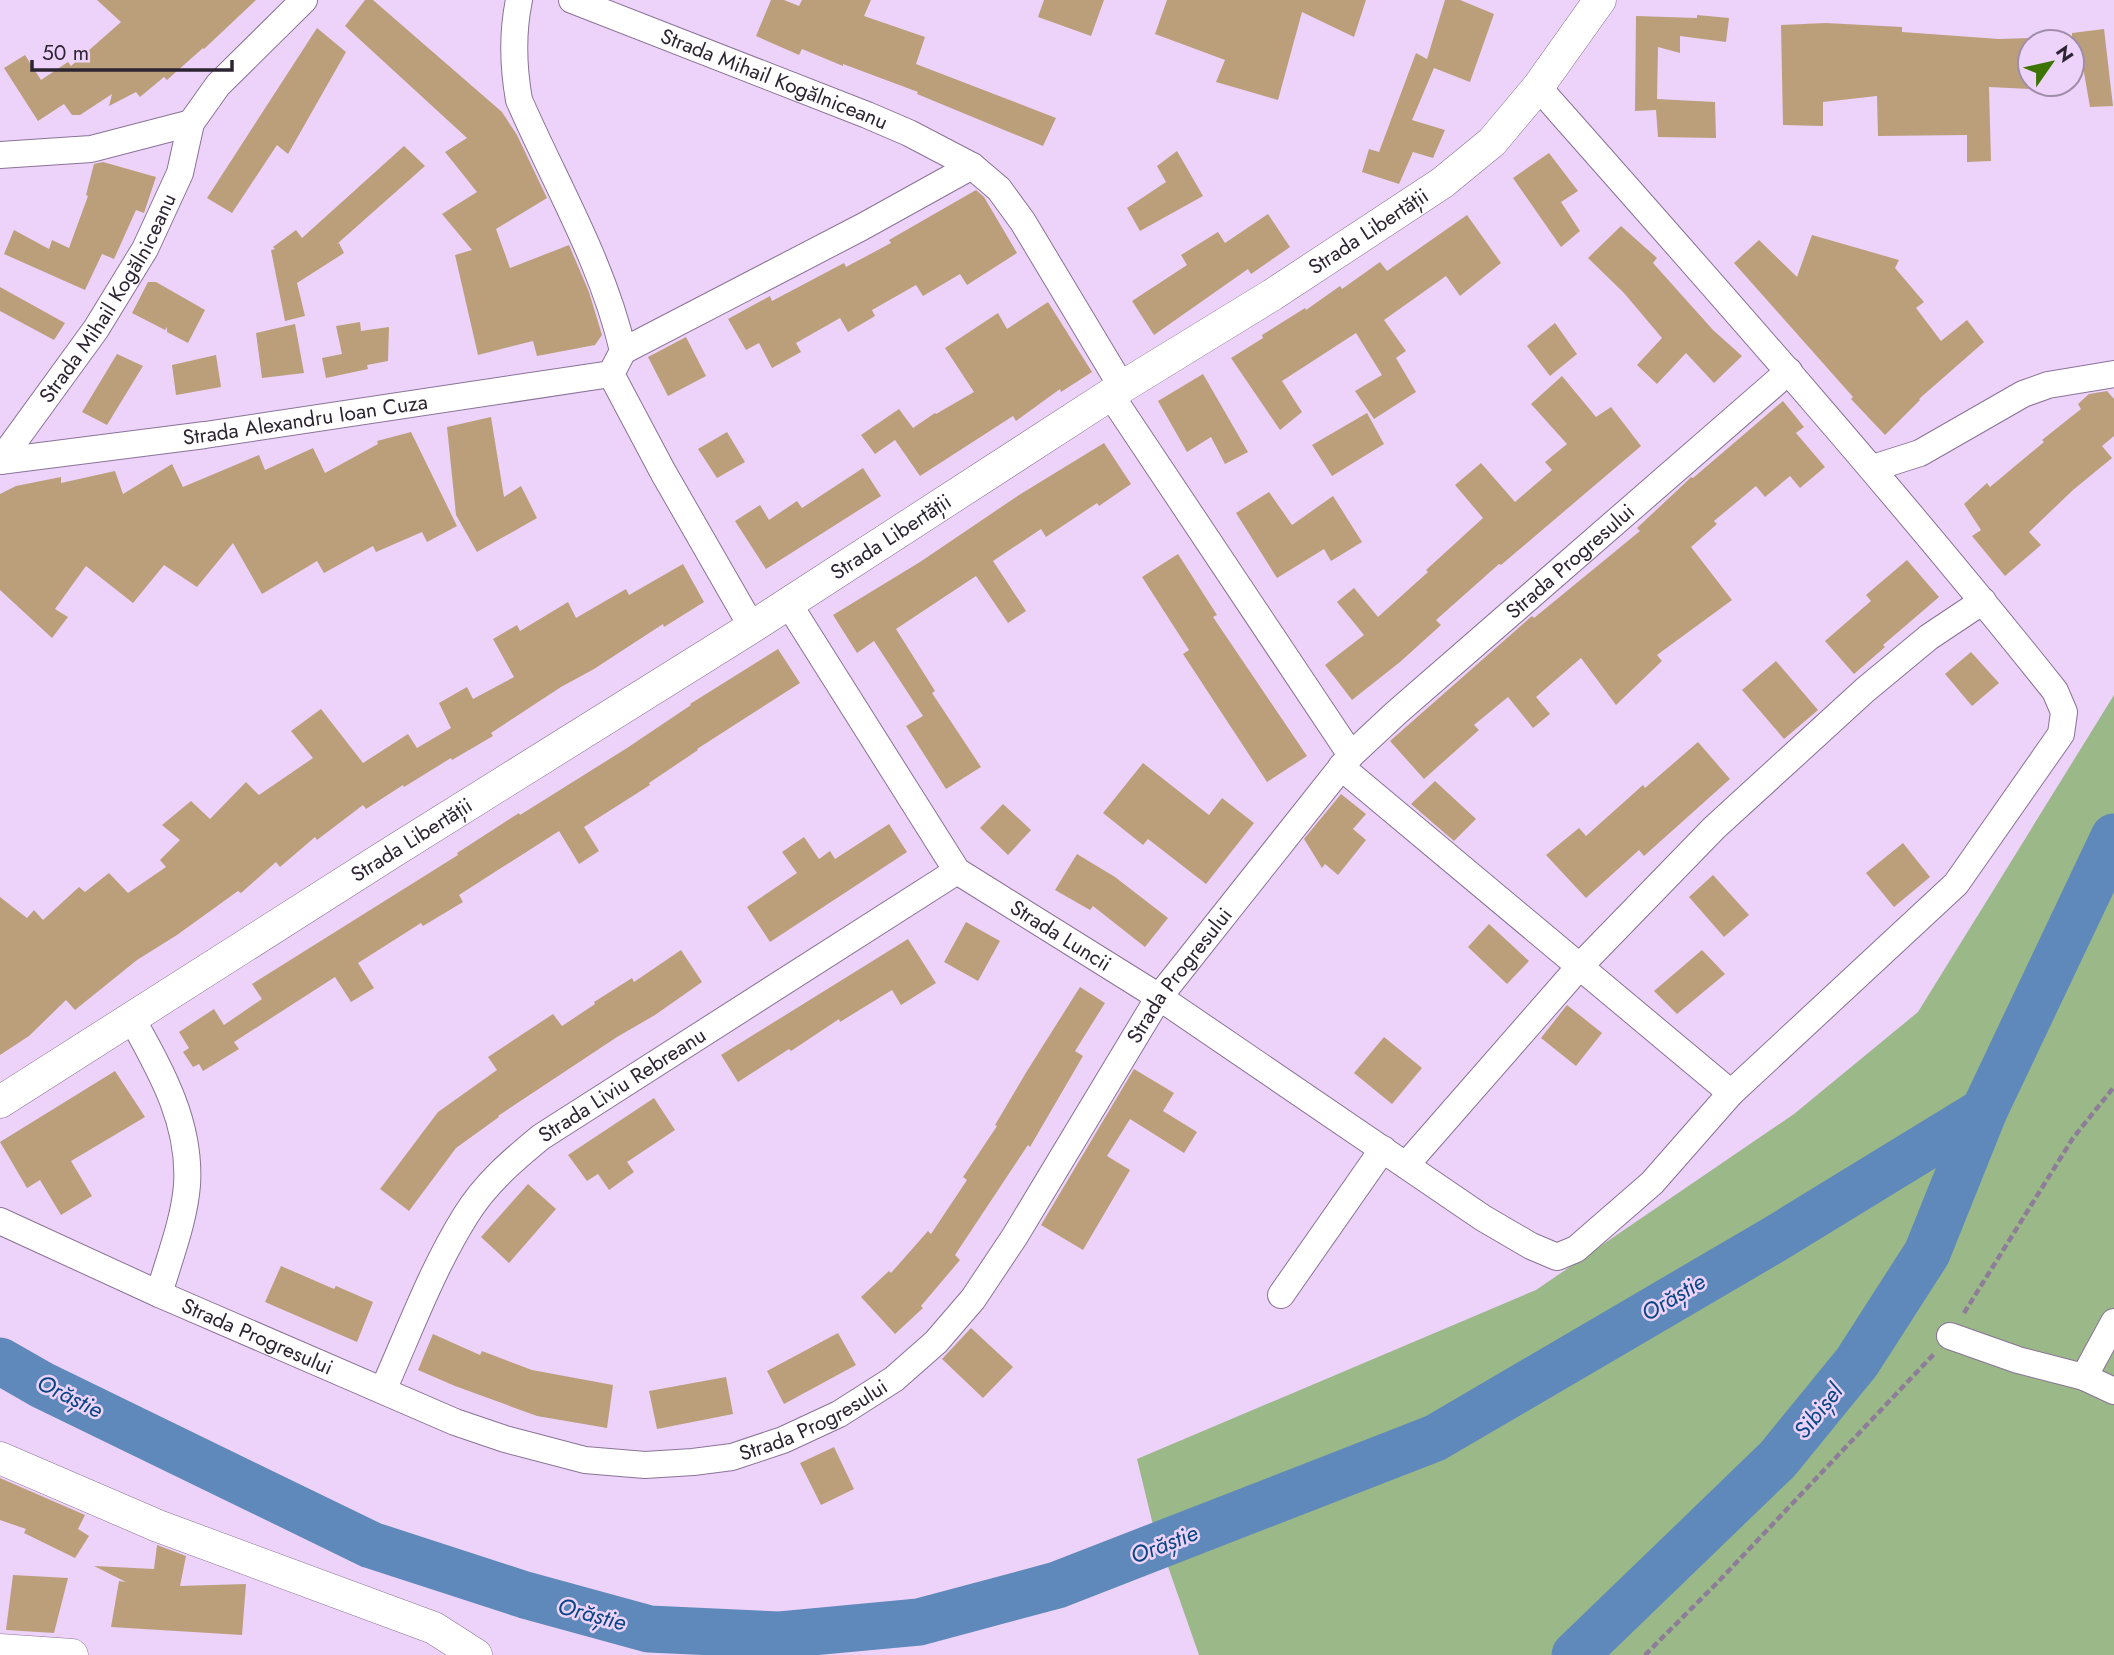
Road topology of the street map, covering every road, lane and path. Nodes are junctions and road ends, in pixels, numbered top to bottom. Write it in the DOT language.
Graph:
graph roads {
  1 [pos="304,0"];
  2 [pos="519,0"];
  3 [pos="572,0"];
  4 [pos="1600,0"];
  5 [pos="1538,87"];
  6 [pos="191,123"];
  7 [pos="11,155"];
  8 [pos="972,166"];
  9 [pos="617,362"];
  10 [pos="1789,371"];
  11 [pos="2114,374"];
  12 [pos="1116,391"];
  13 [pos="0,461"];
  14 [pos="1873,468"];
  15 [pos="1983,601"];
  16 [pos="788,603"];
  17 [pos="752,627"];
  18 [pos="1346,761"];
  19 [pos="957,871"];
  20 [pos="1580,966"];
  21 [pos="1159,997"];
  22 [pos="132,1019"];
  23 [pos="2114,1087"];
  24 [pos="1731,1093"];
  25 [pos="0,1102"];
  26 [pos="1383,1149"];
  27 [pos="1416,1172"];
  28 [pos="0,1222"];
  29 [pos="159,1294"];
  30 [pos="1281,1295"];
  31 [pos="2114,1322"];
  32 [pos="1950,1336"];
  33 [pos="2084,1377"];
  34 [pos="383,1390"];
  35 [pos="2114,1391"];
  36 [pos="0,1458"];
  37 [pos="0,1650"];
  38 [pos="72,1655"];
  39 [pos="476,1655"];
  40 [pos="1645,1655"];
  1 -- 6 [label="street, Strada Mihail Kogălniceanu"];
  2 -- 9 [label="street"];
  3 -- 8 [label="street, Strada Mihail Kogălniceanu"];
  4 -- 5 [label="street, Strada Libertății"];
  5 -- 10 [label="street"];
  5 -- 12 [label="street, Strada Libertății"];
  6 -- 7 [label="street"];
  6 -- 13 [label="street, Strada Mihail Kogălniceanu"];
  8 -- 9 [label="street"];
  8 -- 12 [label="street, Strada Mihail Kogălniceanu"];
  9 -- 13 [label="street, Strada Alexandru Ioan Cuza"];
  9 -- 17 [label="street"];
  10 -- 14 [label="street"];
  10 -- 18 [label="street, Strada Progresului"];
  11 -- 14 [label="street"];
  12 -- 16 [label="street, Strada Libertății"];
  12 -- 18 [label="street"];
  14 -- 15 [label="street"];
  15 -- 20 [label="street"];
  15 -- 24 [label="street"];
  16 -- 17 [label="street, Strada Libertății"];
  16 -- 19 [label="street, Strada Luncii"];
  17 -- 22 [label="street, Strada Libertății"];
  18 -- 20 [label="street"];
  18 -- 21 [label="street, Strada Progresului"];
  19 -- 21 [label="street, Strada Luncii"];
  19 -- 34 [label="street, Strada Liviu Rebreanu"];
  20 -- 24 [label="street"];
  20 -- 27 [label="street"];
  21 -- 26 [label="street, Strada Luncii"];
  21 -- 34 [label="street, Strada Progresului"];
  22 -- 25 [label="street, Strada Libertății"];
  22 -- 29 [label="street"];
  23 -- 32 [label="path"];
  24 -- 27 [label="street, Strada Luncii"];
  26 -- 27 [label="street, Strada Luncii"];
  26 -- 30 [label="street"];
  28 -- 29 [label="street, Strada Progresului"];
  29 -- 34 [label="street, Strada Progresului"];
  31 -- 33 [label="street"];
  32 -- 33 [label="street"];
  32 -- 40 [label="path"];
  33 -- 35 [label="street"];
  36 -- 39 [label="street"];
  37 -- 38 [label="street"];
}
